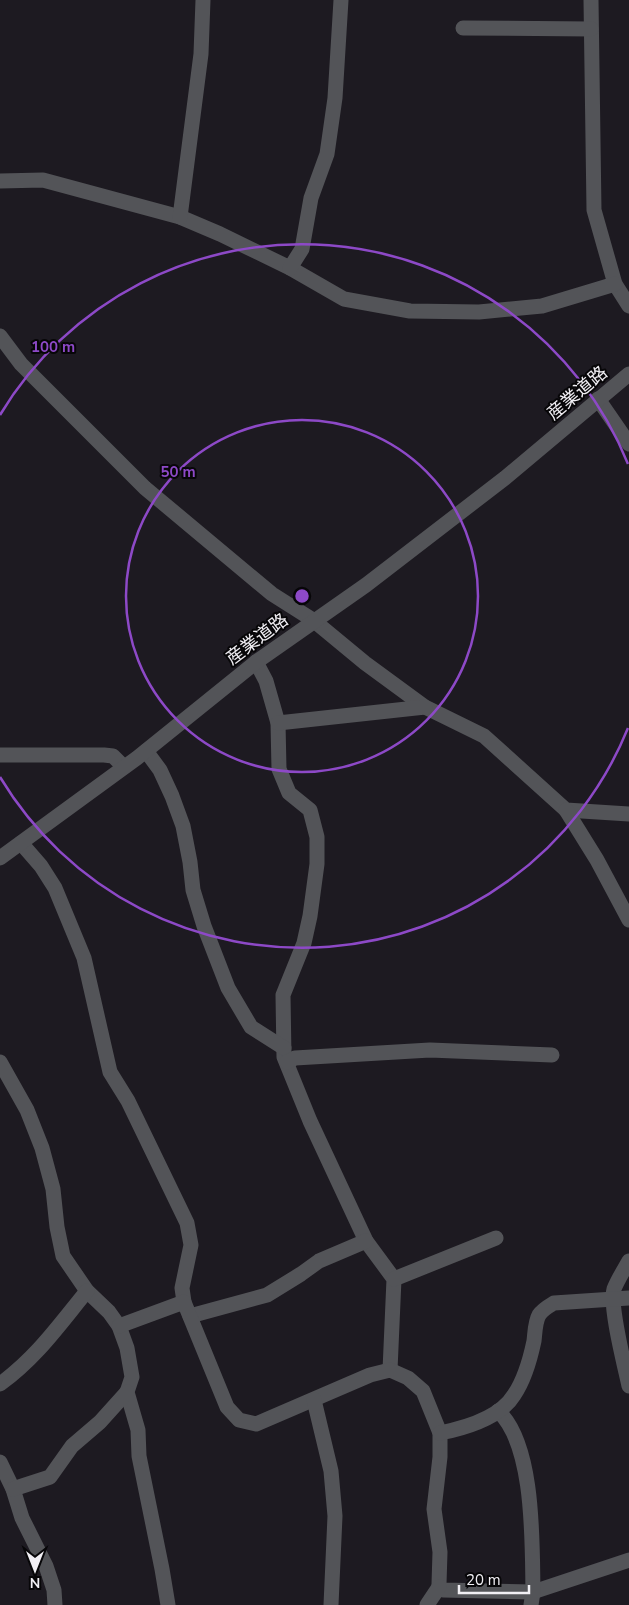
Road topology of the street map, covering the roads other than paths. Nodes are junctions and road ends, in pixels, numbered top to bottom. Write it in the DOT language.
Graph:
graph roads {
  1 [pos="203,0"];
  2 [pos="341,0"];
  3 [pos="591,0"];
  4 [pos="463,28"];
  5 [pos="591,29"];
  6 [pos="0,181"];
  7 [pos="180,217"];
  8 [pos="290,268"];
  9 [pos="615,284"];
  10 [pos="629,306"];
  11 [pos="0,336"];
  12 [pos="629,374"];
  13 [pos="598,399"];
  14 [pos="629,444"];
  15 [pos="313,620"];
  16 [pos="256,662"];
  17 [pos="425,706"];
  18 [pos="278,723"];
  19 [pos="146,751"];
  20 [pos="0,755"];
  21 [pos="124,767"];
  22 [pos="566,810"];
  23 [pos="629,814"];
  24 [pos="21,843"];
  25 [pos="0,858"];
  26 [pos="629,920"];
  27 [pos="285,1055"];
  28 [pos="552,1055"];
  29 [pos="0,1062"];
  30 [pos="496,1238"];
  31 [pos="366,1241"];
  32 [pos="629,1261"];
  33 [pos="394,1279"];
  34 [pos="87,1291"];
  35 [pos="629,1298"];
  36 [pos="614,1299"];
  37 [pos="184,1302"];
  38 [pos="190,1316"];
  39 [pos="120,1326"];
  40 [pos="390,1370"];
  41 [pos="0,1384"];
  42 [pos="629,1386"];
  43 [pos="127,1392"];
  44 [pos="314,1400"];
  45 [pos="498,1411"];
  46 [pos="440,1433"];
  47 [pos="0,1462"];
  48 [pos="13,1489"];
  49 [pos="629,1560"];
  50 [pos="439,1588"];
  51 [pos="532,1598"];
  52 [pos="55,1605"];
  53 [pos="168,1605"];
  54 [pos="331,1605"];
  55 [pos="426,1605"];
  1 -- 7 [label="street"];
  2 -- 8 [label="street"];
  3 -- 5 [label="street"];
  4 -- 5 [label="street"];
  5 -- 9 [label="street"];
  6 -- 7 [label="street"];
  7 -- 8 [label="street"];
  8 -- 9 [label="street"];
  9 -- 10 [label="street"];
  11 -- 15 [label="street"];
  12 -- 13 [label="street, 産業道路"];
  13 -- 14 [label="street"];
  13 -- 15 [label="street, 産業道路"];
  15 -- 16 [label="street, 産業道路"];
  15 -- 17 [label="street"];
  16 -- 18 [label="street"];
  16 -- 19 [label="street, 産業道路"];
  17 -- 18 [label="street"];
  17 -- 22 [label="street"];
  18 -- 27 [label="street"];
  19 -- 21 [label="street, 産業道路"];
  19 -- 27 [label="street"];
  20 -- 21 [label="street"];
  21 -- 24 [label="street, 産業道路"];
  22 -- 23 [label="street"];
  22 -- 26 [label="street"];
  24 -- 25 [label="street, 産業道路"];
  24 -- 37 [label="street"];
  27 -- 28 [label="street"];
  27 -- 31 [label="street"];
  29 -- 34 [label="street"];
  30 -- 33 [label="street"];
  31 -- 33 [label="street"];
  31 -- 38 [label="street"];
  32 -- 36 [label="street"];
  33 -- 40 [label="street"];
  34 -- 39 [label="street"];
  34 -- 41 [label="street"];
  35 -- 36 [label="street"];
  36 -- 42 [label="street"];
  36 -- 45 [label="street"];
  37 -- 38 [label="street"];
  37 -- 39 [label="street"];
  38 -- 44 [label="street"];
  39 -- 43 [label="street"];
  40 -- 44 [label="street"];
  40 -- 46 [label="street"];
  43 -- 48 [label="street"];
  43 -- 53 [label="street"];
  44 -- 54 [label="street"];
  45 -- 46 [label="street"];
  45 -- 51 [label="street"];
  46 -- 50 [label="street"];
  47 -- 48 [label="street"];
  48 -- 52 [label="street"];
  49 -- 51 [label="street"];
  50 -- 51 [label="street"];
  50 -- 55 [label="street"];
}
